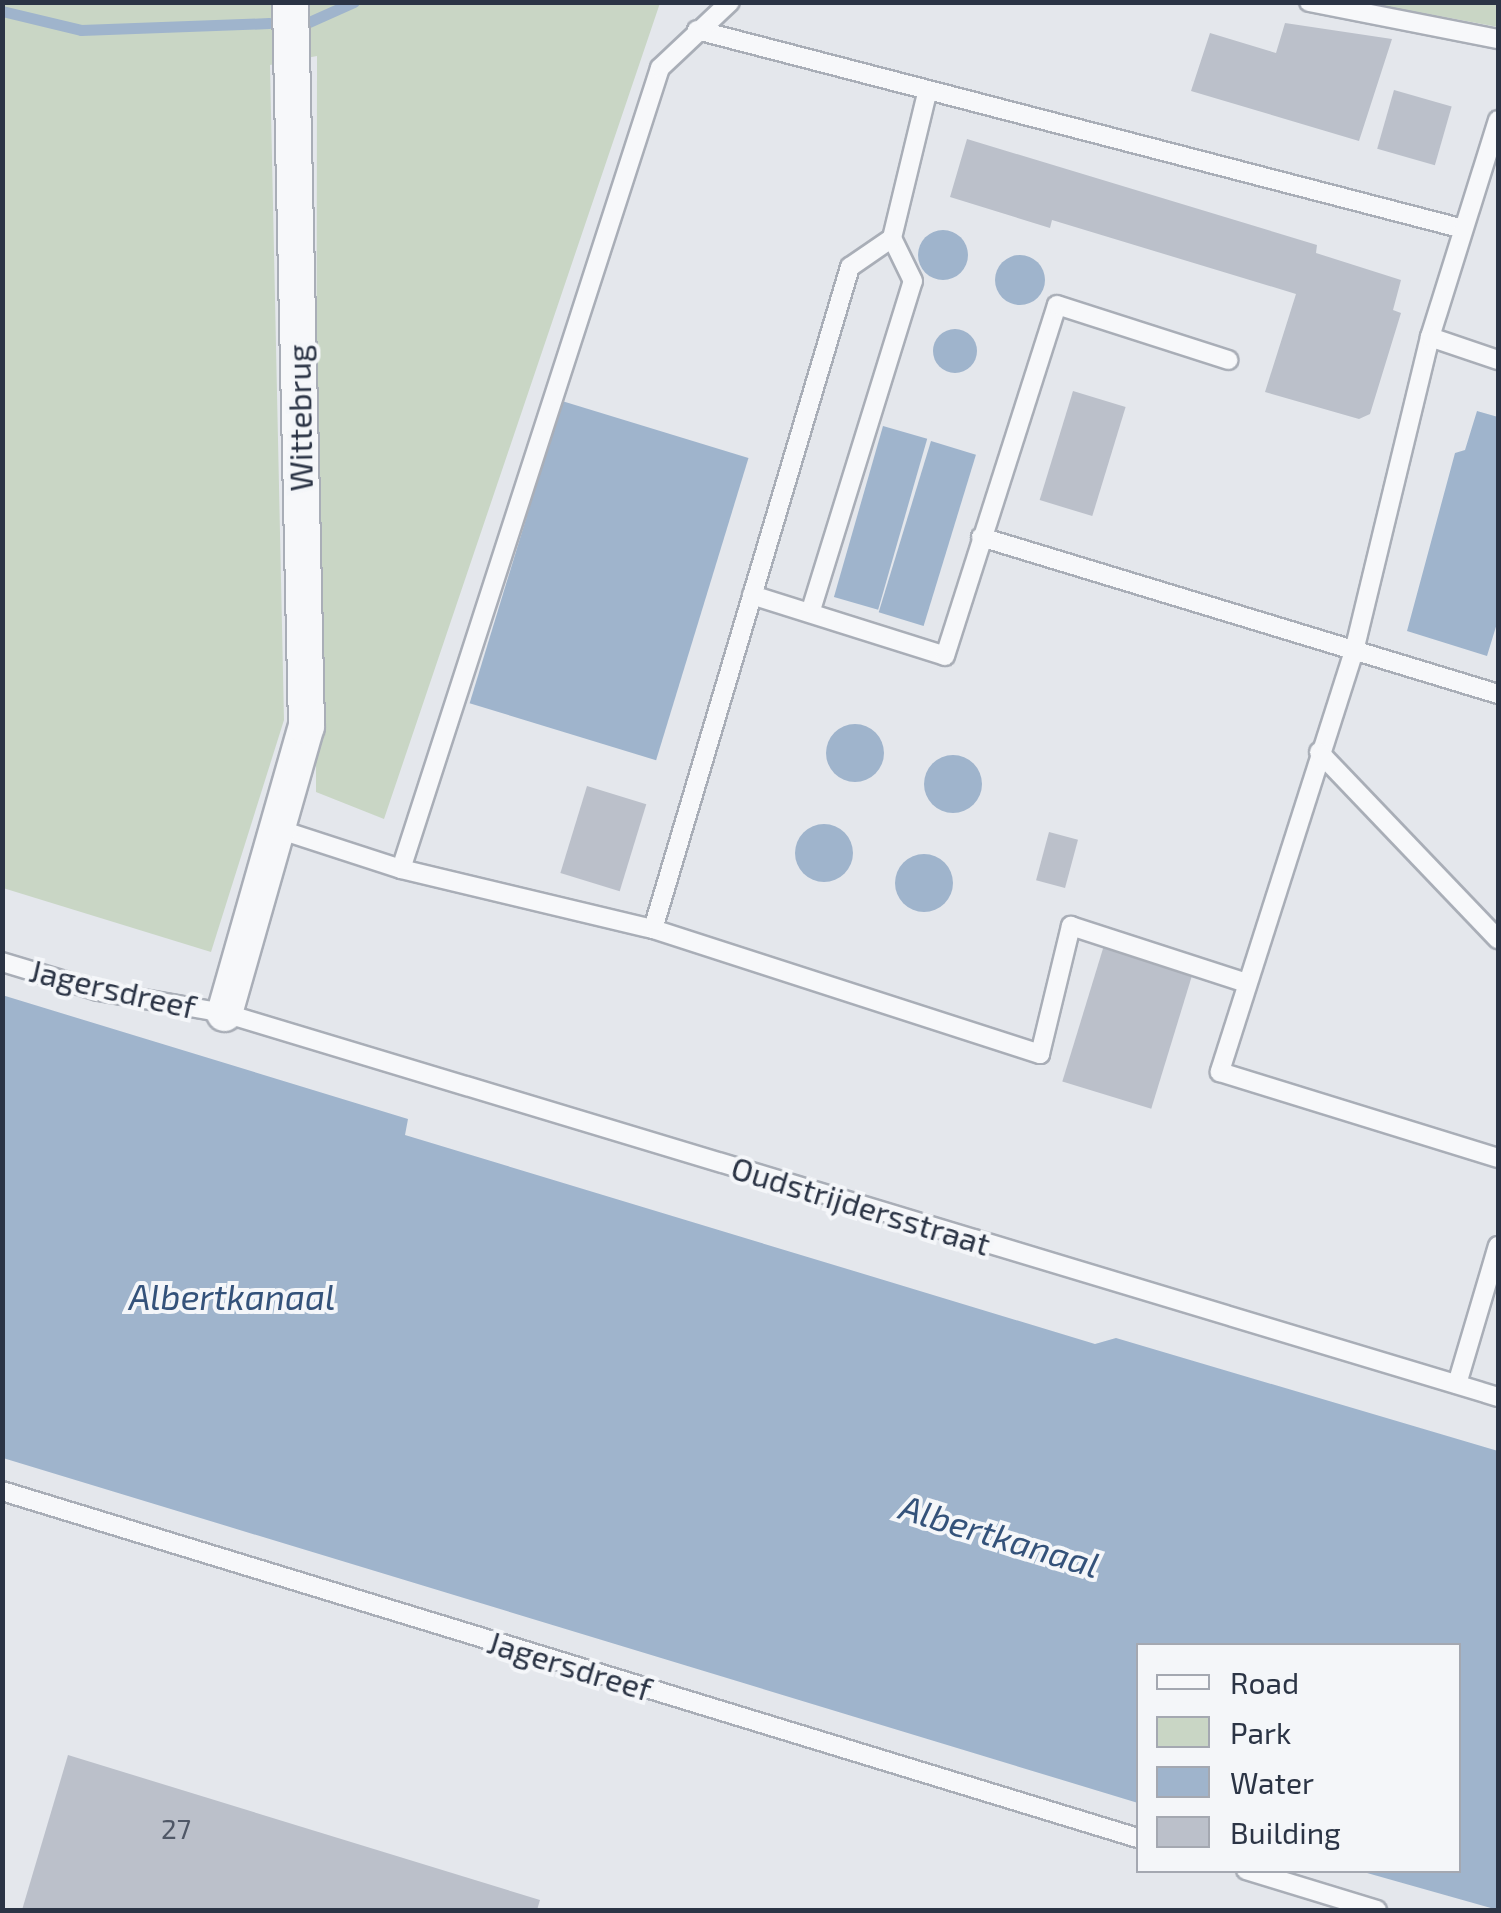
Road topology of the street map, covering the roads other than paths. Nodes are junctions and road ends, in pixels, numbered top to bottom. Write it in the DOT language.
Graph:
graph roads {
  1 [pos="290,2"];
  2 [pos="730,2"];
  3 [pos="1309,2"];
  4 [pos="697,30"];
  5 [pos="1498,39"];
  6 [pos="926,92"];
  7 [pos="1498,120"];
  8 [pos="1460,228"];
  9 [pos="892,238"];
  10 [pos="1430,337"];
  11 [pos="1228,360"];
  12 [pos="1498,360"];
  13 [pos="981,537"];
  14 [pos="752,595"];
  15 [pos="811,610"];
  16 [pos="1354,651"];
  17 [pos="1498,694"];
  18 [pos="1319,752"];
  19 [pos="282,830"];
  20 [pos="401,868"];
  21 [pos="653,929"];
  22 [pos="1498,939"];
  23 [pos="2,962"];
  24 [pos="1246,983"];
  25 [pos="224,1013"];
  26 [pos="1498,1158"];
  27 [pos="1498,1246"];
  28 [pos="1457,1384"];
  29 [pos="1498,1396"];
  30 [pos="2,1492"];
  31 [pos="1136,1837"];
  32 [pos="1256,1873"];
  33 [pos="1378,1910"];
  1 -- 19 [label="street, Wittebrug"];
  2 -- 4 [label="lane"];
  3 -- 5 [label="lane"];
  4 -- 6 [label="lane"];
  4 -- 20 [label="lane"];
  6 -- 8 [label="lane"];
  6 -- 9 [label="lane"];
  7 -- 8 [label="lane"];
  8 -- 10 [label="lane"];
  9 -- 14 [label="lane"];
  9 -- 15 [label="lane"];
  10 -- 12 [label="lane"];
  10 -- 16 [label="lane"];
  11 -- 13 [label="lane"];
  13 -- 15 [label="lane"];
  13 -- 16 [label="lane"];
  14 -- 15 [label="lane"];
  14 -- 21 [label="lane"];
  16 -- 17 [label="lane"];
  16 -- 18 [label="lane"];
  18 -- 22 [label="lane"];
  18 -- 24 [label="lane"];
  19 -- 20 [label="lane"];
  19 -- 25 [label="street, Wittebrug"];
  20 -- 21 [label="lane"];
  21 -- 24 [label="lane"];
  23 -- 25 [label="lane, Jagersdreef"];
  24 -- 26 [label="lane"];
  25 -- 28 [label="lane, Oudstrijdersstraat"];
  27 -- 28 [label="lane"];
  28 -- 29 [label="lane, Oudstrijdersstraat"];
  30 -- 31 [label="lane, Jagersdreef"];
  32 -- 33 [label="lane"];
}
